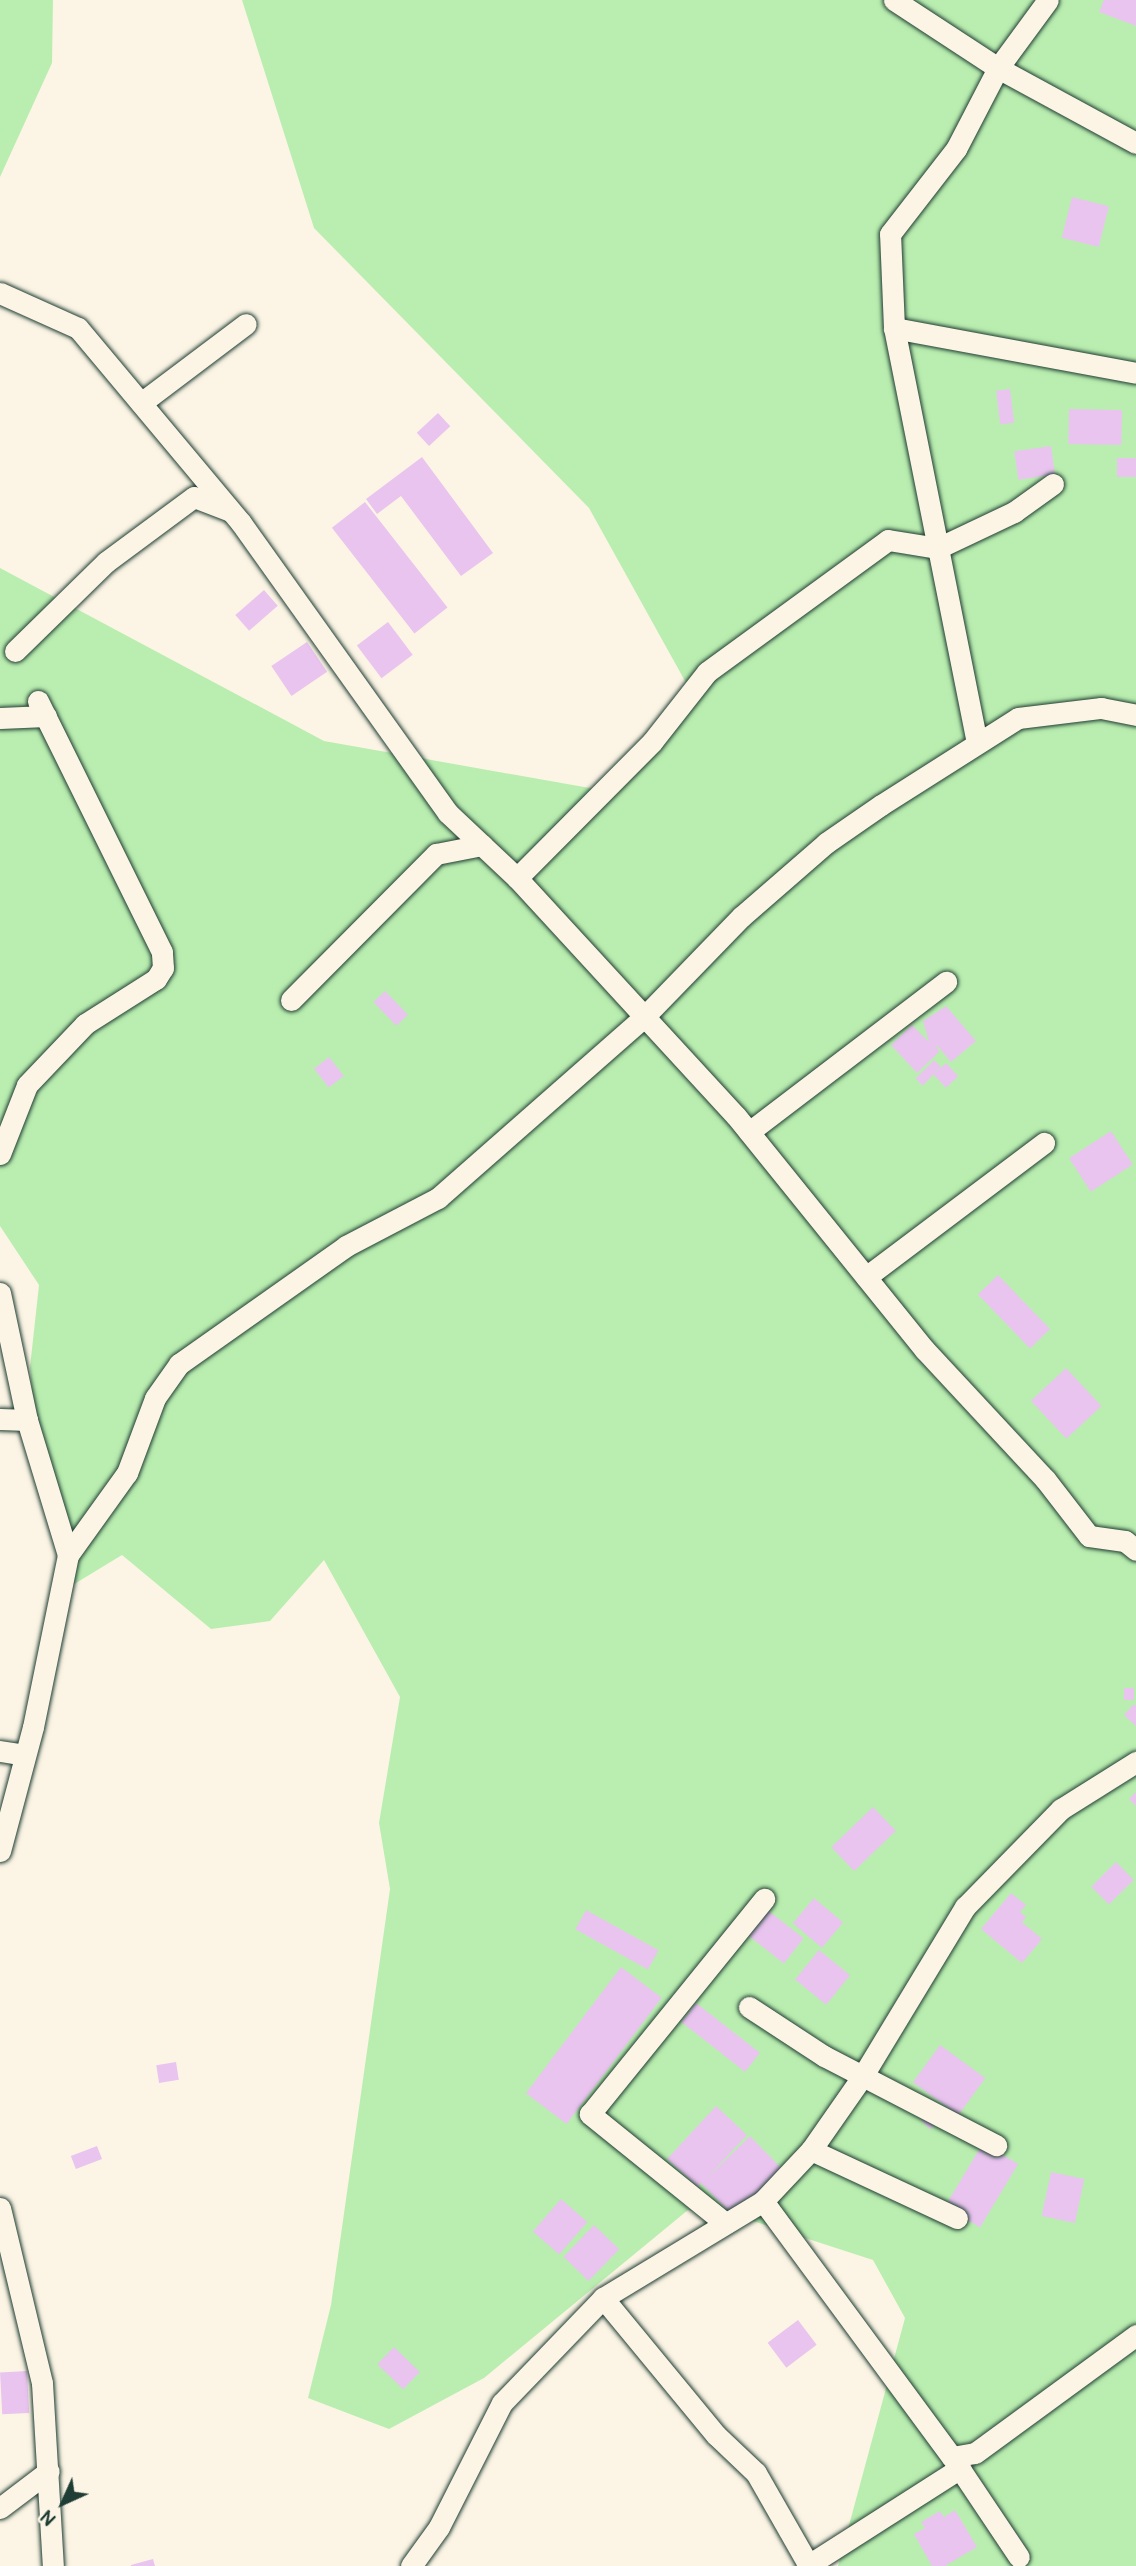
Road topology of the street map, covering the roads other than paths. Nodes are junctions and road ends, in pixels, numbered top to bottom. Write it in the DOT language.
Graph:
graph roads {
  1 [pos="894,0"];
  2 [pos="1048,0"];
  3 [pos="998,68"];
  4 [pos="1136,143"];
  5 [pos="0,293"];
  6 [pos="246,324"];
  7 [pos="894,328"];
  8 [pos="1136,373"];
  9 [pos="141,403"];
  10 [pos="1053,484"];
  11 [pos="232,512"];
  12 [pos="938,548"];
  13 [pos="15,651"];
  14 [pos="1136,715"];
  15 [pos="0,718"];
  16 [pos="978,743"];
  17 [pos="482,845"];
  18 [pos="517,877"];
  19 [pos="946,982"];
  20 [pos="291,1000"];
  21 [pos="645,1016"];
  22 [pos="749,1132"];
  23 [pos="1044,1143"];
  24 [pos="0,1154"];
  25 [pos="866,1277"];
  26 [pos="0,1293"];
  27 [pos="0,1419"];
  28 [pos="27,1420"];
  29 [pos="1136,1550"];
  30 [pos="68,1555"];
  31 [pos="0,1751"];
  32 [pos="25,1755"];
  33 [pos="1136,1762"];
  34 [pos="0,1851"];
  35 [pos="764,1899"];
  36 [pos="749,2007"];
  37 [pos="862,2077"];
  38 [pos="996,2145"];
  39 [pos="811,2150"];
  40 [pos="763,2201"];
  41 [pos="0,2208"];
  42 [pos="957,2218"];
  43 [pos="725,2223"];
  44 [pos="603,2298"];
  45 [pos="1136,2335"];
  46 [pos="956,2462"];
  47 [pos="49,2471"];
  48 [pos="0,2508"];
  49 [pos="1019,2557"];
  50 [pos="807,2565"];
  51 [pos="53,2566"];
  52 [pos="411,2566"];
  1 -- 3 [label="street"];
  2 -- 3 [label="street"];
  3 -- 4 [label="street"];
  3 -- 7 [label="street"];
  5 -- 9 [label="street"];
  6 -- 9 [label="street"];
  7 -- 8 [label="street"];
  7 -- 12 [label="street"];
  9 -- 11 [label="street"];
  10 -- 12 [label="street"];
  11 -- 13 [label="street"];
  11 -- 17 [label="street"];
  12 -- 16 [label="street"];
  12 -- 18 [label="street"];
  14 -- 16 [label="street"];
  15 -- 24 [label="street"];
  16 -- 21 [label="street"];
  17 -- 18 [label="street"];
  17 -- 20 [label="street"];
  18 -- 21 [label="street"];
  19 -- 22 [label="street"];
  21 -- 22 [label="street"];
  21 -- 30 [label="street"];
  22 -- 25 [label="street"];
  23 -- 25 [label="street"];
  25 -- 29 [label="street"];
  26 -- 28 [label="street"];
  27 -- 28 [label="street"];
  28 -- 30 [label="street"];
  30 -- 32 [label="street"];
  31 -- 32 [label="street"];
  32 -- 34 [label="street"];
  33 -- 37 [label="street"];
  35 -- 43 [label="street"];
  36 -- 37 [label="street"];
  37 -- 38 [label="street"];
  37 -- 39 [label="street"];
  39 -- 40 [label="street"];
  39 -- 42 [label="street"];
  40 -- 43 [label="street"];
  40 -- 46 [label="street"];
  41 -- 47 [label="street"];
  43 -- 44 [label="street"];
  44 -- 50 [label="street"];
  44 -- 52 [label="street"];
  45 -- 46 [label="street"];
  46 -- 49 [label="street"];
  46 -- 50 [label="street"];
  47 -- 48 [label="street"];
  47 -- 51 [label="street"];
}
